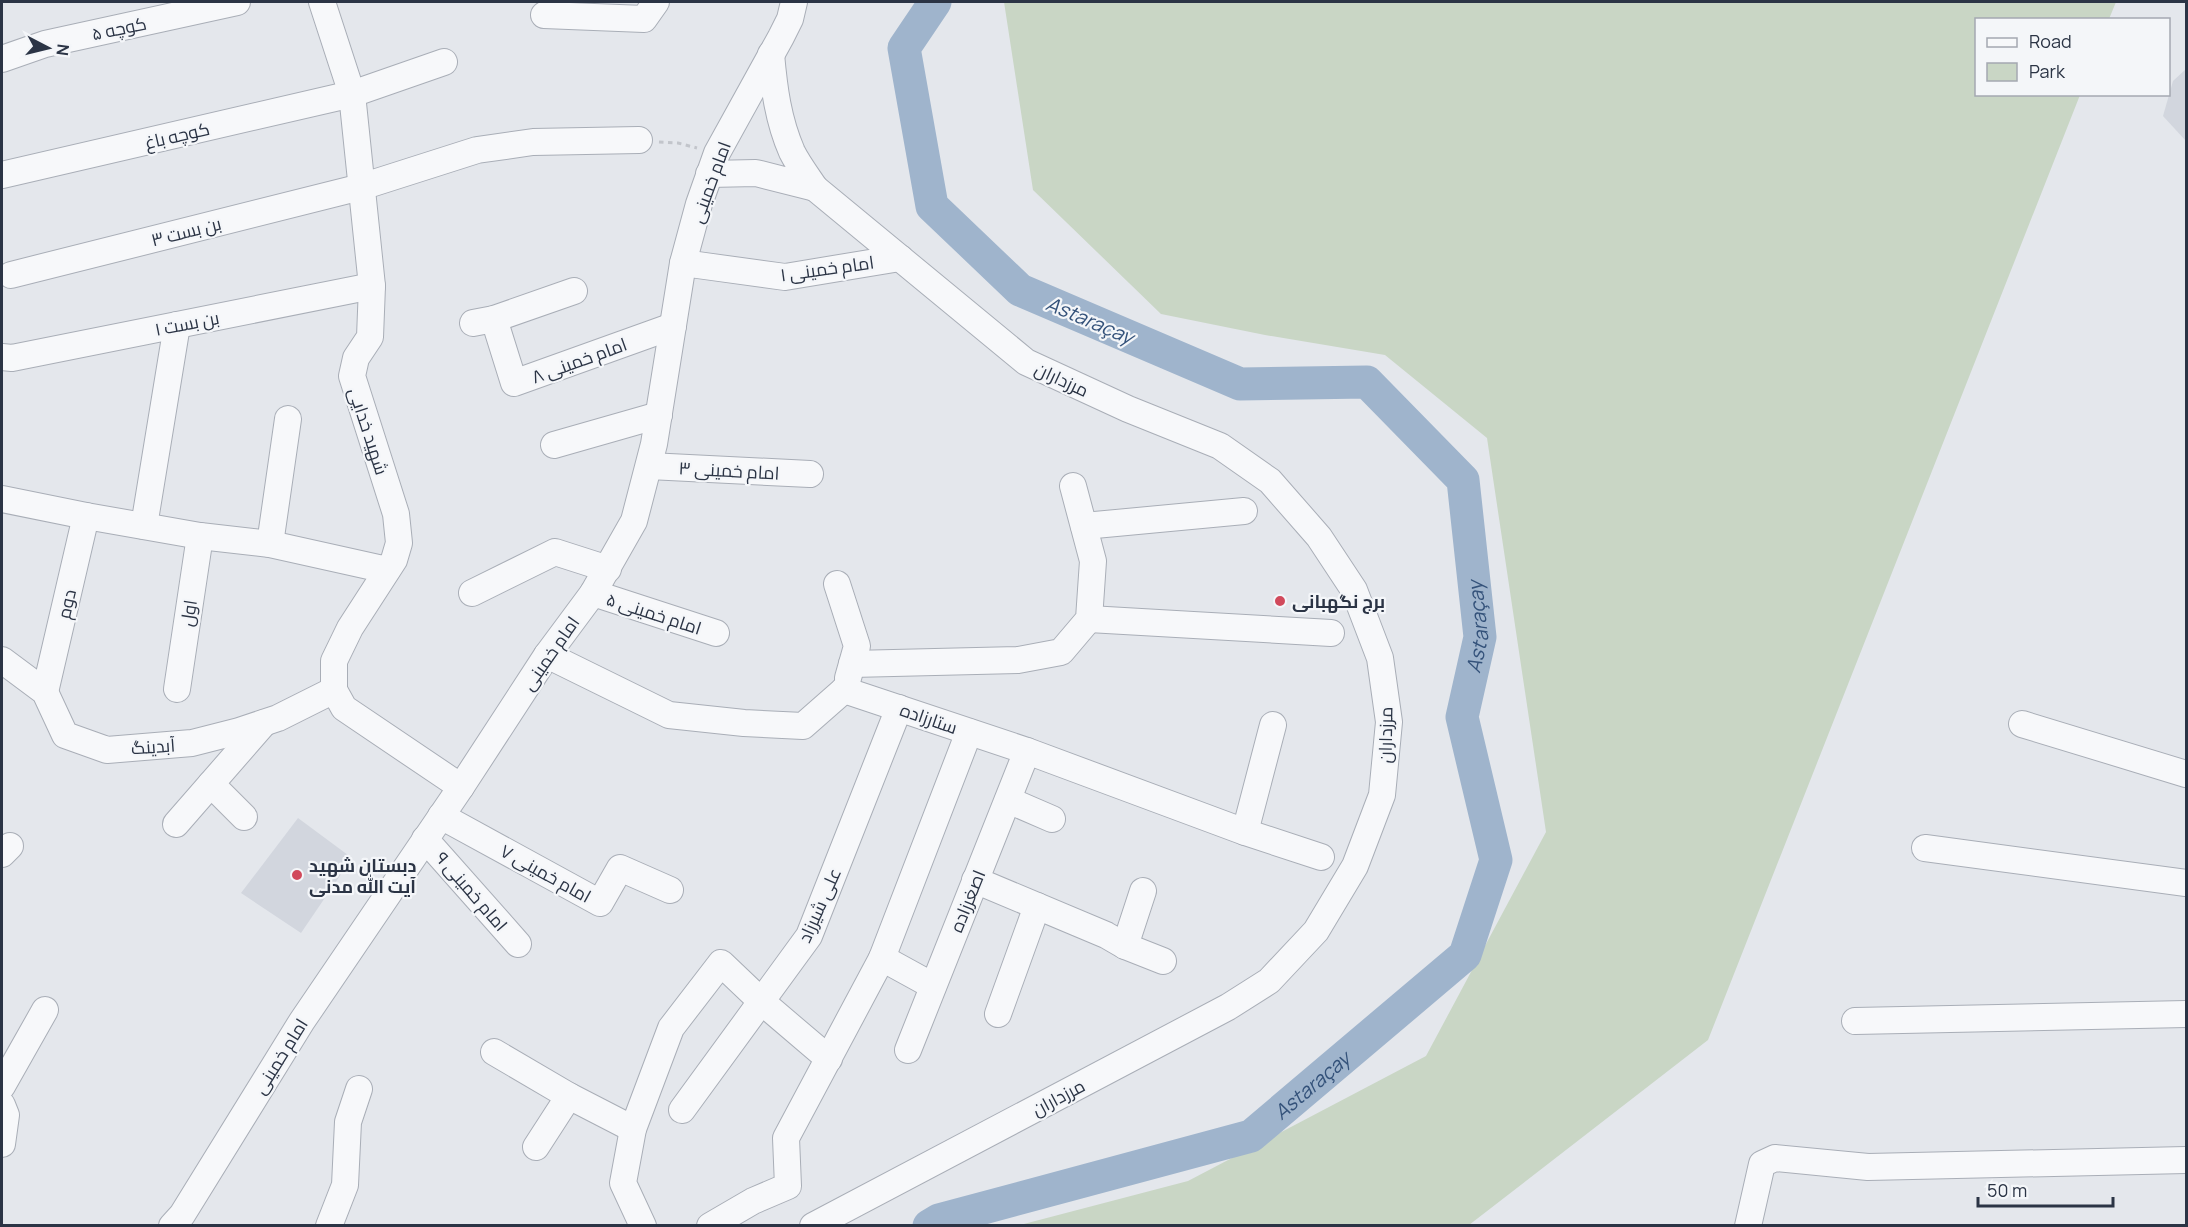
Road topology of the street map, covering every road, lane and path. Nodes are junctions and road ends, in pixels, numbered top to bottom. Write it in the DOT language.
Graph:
graph roads {
  1 [pos="237,2"];
  2 [pos="322,2"];
  3 [pos="656,2"];
  4 [pos="811,2"];
  5 [pos="792,10"];
  6 [pos="544,15"];
  7 [pos="771,54"];
  8 [pos="2,59"];
  9 [pos="444,62"];
  10 [pos="352,94"];
  11 [pos="639,140"];
  12 [pos="713,164"];
  13 [pos="2,175"];
  14 [pos="361,187"];
  15 [pos="815,188"];
  16 [pos="900,258"];
  17 [pos="683,263"];
  18 [pos="11,275"];
  19 [pos="372,286"];
  20 [pos="574,291"];
  21 [pos="177,325"];
  22 [pos="673,326"];
  23 [pos="2,357"];
  24 [pos="659,415"];
  25 [pos="288,419"];
  26 [pos="554,445"];
  27 [pos="649,466"];
  28 [pos="810,474"];
  29 [pos="1073,486"];
  30 [pos="2,498"];
  31 [pos="1244,511"];
  32 [pos="86,516"];
  33 [pos="144,526"];
  34 [pos="1084,526"];
  35 [pos="200,536"];
  36 [pos="270,544"];
  37 [pos="608,569"];
  38 [pos="387,570"];
  39 [pos="837,584"];
  40 [pos="472,593"];
  41 [pos="592,593"];
  42 [pos="1089,619"];
  43 [pos="716,633"];
  44 [pos="1331,633"];
  45 [pos="547,655"];
  46 [pos="2,660"];
  47 [pos="852,664"];
  48 [pos="177,689"];
  49 [pos="334,690"];
  50 [pos="844,690"];
  51 [pos="45,692"];
  52 [pos="899,708"];
  53 [pos="264,723"];
  54 [pos="2022,724"];
  55 [pos="1273,725"];
  56 [pos="969,732"];
  57 [pos="1027,751"];
  58 [pos="2187,774"];
  59 [pos="211,784"];
  60 [pos="461,787"];
  61 [pos="1008,800"];
  62 [pos="441,816"];
  63 [pos="244,817"];
  64 [pos="1052,819"];
  65 [pos="176,824"];
  66 [pos="1245,832"];
  67 [pos="425,839"];
  68 [pos="1925,848"];
  69 [pos="1321,857"];
  70 [pos="975,880"];
  71 [pos="2187,883"];
  72 [pos="670,890"];
  73 [pos="1143,891"];
  74 [pos="1037,906"];
  75 [pos="518,944"];
  76 [pos="1125,946"];
  77 [pos="882,958"];
  78 [pos="1163,961"];
  79 [pos="933,986"];
  80 [pos="762,1002"];
  81 [pos="45,1010"];
  82 [pos="998,1014"];
  83 [pos="2187,1014"];
  84 [pos="1855,1021"];
  85 [pos="908,1050"];
  86 [pos="494,1052"];
  87 [pos="829,1059"];
  88 [pos="2,1086"];
  89 [pos="359,1089"];
  90 [pos="569,1096"];
  91 [pos="2,1105"];
  92 [pos="682,1110"];
  93 [pos="633,1129"];
  94 [pos="2,1144"];
  95 [pos="536,1147"];
  96 [pos="2187,1160"];
  97 [pos="184,1222"];
  98 [pos="329,1226"];
  99 [pos="643,1226"];
  100 [pos="710,1226"];
  101 [pos="813,1226"];
  102 [pos="1748,1226"];
  1 -- 8 [label="street, کوچه ۵"];
  2 -- 10 [label="street, شهید خدایی"];
  3 -- 6 [label="street"];
  4 -- 5 [label="street, امام خمینی"];
  5 -- 7 [label="street, امام خمینی"];
  7 -- 12 [label="street, امام خمینی"];
  7 -- 15 [label="street, مرزداران"];
  9 -- 10 [label="street, کوچه باغ"];
  10 -- 13 [label="street, کوچه باغ"];
  10 -- 14 [label="street, شهید خدایی"];
  11 -- 12 [label="path"];
  11 -- 14 [label="street, بن بست ۳"];
  12 -- 15 [label="street, مرزداران"];
  12 -- 17 [label="street, امام خمینی"];
  14 -- 18 [label="street, بن بست ۳"];
  14 -- 19 [label="street, شهید خدایی"];
  15 -- 16 [label="street, مرزداران"];
  16 -- 17 [label="street, امام خمینی ۱"];
  16 -- 101 [label="street, مرزداران"];
  17 -- 22 [label="street, امام خمینی"];
  19 -- 21 [label="street, بن بست ۱"];
  19 -- 38 [label="street, شهید خدایی"];
  20 -- 22 [label="street, امام خمینی ۸"];
  21 -- 23 [label="street, بن بست ۱"];
  21 -- 33 [label="street"];
  22 -- 24 [label="street, امام خمینی"];
  24 -- 26 [label="street"];
  24 -- 27 [label="street, امام خمینی"];
  25 -- 36 [label="street"];
  27 -- 28 [label="street, امام خمینی ۳"];
  27 -- 37 [label="street, امام خمینی"];
  29 -- 34 [label="street"];
  30 -- 32 [label="street"];
  31 -- 34 [label="street"];
  32 -- 33 [label="street"];
  32 -- 51 [label="street, دوم"];
  33 -- 35 [label="street"];
  34 -- 42 [label="street"];
  35 -- 36 [label="street"];
  35 -- 48 [label="street, اول"];
  36 -- 38 [label="street"];
  37 -- 40 [label="street"];
  37 -- 41 [label="street, امام خمینی"];
  38 -- 49 [label="street, شهید خدایی"];
  39 -- 47 [label="street"];
  41 -- 43 [label="street, امام خمینی ۵"];
  41 -- 45 [label="street, امام خمینی"];
  42 -- 44 [label="street"];
  42 -- 47 [label="street"];
  45 -- 50 [label="street"];
  45 -- 60 [label="street, امام خمینی"];
  46 -- 51 [label="street, آبدینگ"];
  47 -- 50 [label="street"];
  49 -- 53 [label="street, آبدینگ"];
  49 -- 60 [label="street"];
  50 -- 52 [label="street, ستارزاده"];
  51 -- 53 [label="street, آبدینگ"];
  52 -- 56 [label="street, ستارزاده"];
  52 -- 80 [label="street, علی شیرزاد"];
  53 -- 59 [label="street"];
  54 -- 58 [label="street"];
  55 -- 66 [label="street"];
  56 -- 57 [label="street, ستارزاده"];
  56 -- 77 [label="street"];
  57 -- 61 [label="street, اصغرزاده"];
  57 -- 66 [label="street, ستارزاده"];
  59 -- 63 [label="street"];
  59 -- 65 [label="street"];
  60 -- 62 [label="street, امام خمینی"];
  61 -- 64 [label="street"];
  61 -- 70 [label="street, اصغرزاده"];
  62 -- 67 [label="street, امام خمینی"];
  62 -- 72 [label="street, امام خمینی ۷"];
  66 -- 69 [label="street, ستارزاده"];
  67 -- 75 [label="street, امام خمینی ۹"];
  67 -- 97 [label="street, امام خمینی"];
  68 -- 71 [label="street"];
  70 -- 74 [label="street"];
  70 -- 79 [label="street, اصغرزاده"];
  73 -- 76 [label="street"];
  74 -- 76 [label="street"];
  74 -- 82 [label="street"];
  76 -- 78 [label="street"];
  77 -- 79 [label="street"];
  77 -- 87 [label="street"];
  79 -- 85 [label="street, اصغرزاده"];
  80 -- 87 [label="street"];
  80 -- 92 [label="street, علی شیرزاد"];
  80 -- 93 [label="street"];
  81 -- 88 [label="street"];
  83 -- 84 [label="street"];
  86 -- 90 [label="street"];
  87 -- 100 [label="street"];
  89 -- 98 [label="street"];
  90 -- 93 [label="street"];
  90 -- 95 [label="street"];
  91 -- 94 [label="street"];
  93 -- 99 [label="street"];
  96 -- 102 [label="street"];
}
